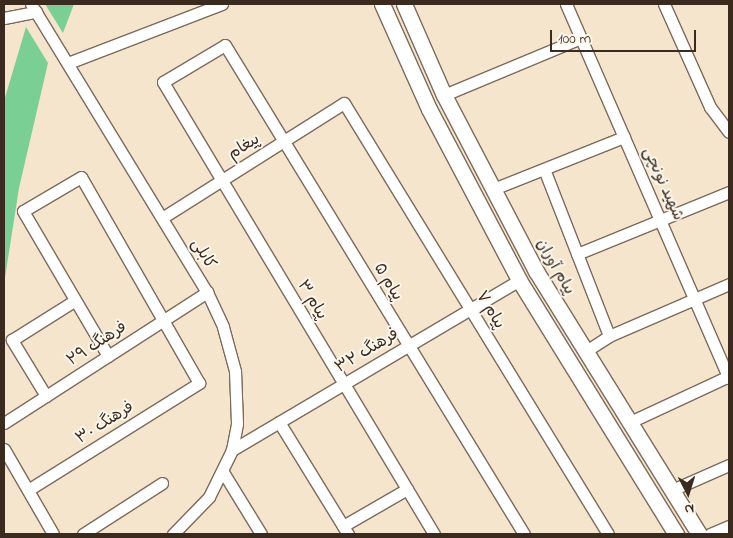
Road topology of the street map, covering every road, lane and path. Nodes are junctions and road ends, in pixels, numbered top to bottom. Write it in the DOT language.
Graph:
graph roads {
  1 [pos="222,4"];
  2 [pos="382,4"];
  3 [pos="404,4"];
  4 [pos="566,4"];
  5 [pos="664,4"];
  6 [pos="34,8"];
  7 [pos="4,18"];
  8 [pos="581,38"];
  9 [pos="425,52"];
  10 [pos="407,60"];
  11 [pos="68,63"];
  12 [pos="163,82"];
  13 [pos="444,95"];
  14 [pos="344,103"];
  15 [pos="729,132"];
  16 [pos="624,137"];
  17 [pos="284,141"];
  18 [pos="544,169"];
  19 [pos="222,180"];
  20 [pos="493,189"];
  21 [pos="729,192"];
  22 [pos="162,218"];
  23 [pos="661,221"];
  24 [pos="577,254"];
  25 [pos="519,280"];
  26 [pos="729,284"];
  27 [pos="207,292"];
  28 [pos="695,299"];
  29 [pos="74,301"];
  30 [pos="470,309"];
  31 [pos="165,319"];
  32 [pos="609,336"];
  33 [pos="407,346"];
  34 [pos="586,351"];
  35 [pos="108,356"];
  36 [pos="729,377"];
  37 [pos="343,384"];
  38 [pos="46,396"];
  39 [pos="279,422"];
  40 [pos="630,422"];
  41 [pos="4,423"];
  42 [pos="4,449"];
  43 [pos="232,450"];
  44 [pos="729,465"];
  45 [pos="223,472"];
  46 [pos="162,483"];
  47 [pos="407,489"];
  48 [pos="28,490"];
  49 [pos="672,490"];
  50 [pos="729,526"];
  51 [pos="345,530"];
  52 [pos="53,534"];
  53 [pos="83,534"];
  54 [pos="174,534"];
  55 [pos="261,534"];
  56 [pos="434,534"];
  57 [pos="524,534"];
  58 [pos="608,534"];
  59 [pos="676,534"];
  60 [pos="699,534"];
  61 [pos="710,534"];
  1 -- 11 [label="street"];
  2 -- 10 [label="main road"];
  3 -- 9 [label="main road, پیام آوران"];
  4 -- 8 [label="street, شهید نونچی"];
  5 -- 15 [label="street"];
  6 -- 7 [label="street"];
  6 -- 11 [label="street, کابلی"];
  8 -- 13 [label="street"];
  8 -- 16 [label="street, شهید نونچی"];
  9 -- 10 [label="main road"];
  9 -- 13 [label="main road, پیام آوران"];
  10 -- 25 [label="main road"];
  11 -- 22 [label="street, کابلی"];
  12 -- 17 [label="street, پیام ۵"];
  12 -- 19 [label="street, پیام ۳"];
  13 -- 20 [label="main road, پیام آوران"];
  14 -- 17 [label="street, پیغام"];
  14 -- 30 [label="street, پیام ۷"];
  16 -- 18 [label="street"];
  16 -- 23 [label="street, شهید نونچی"];
  17 -- 19 [label="street, پیغام"];
  17 -- 33 [label="street, پیام ۵"];
  18 -- 20 [label="street"];
  18 -- 24 [label="street"];
  19 -- 22 [label="street, پیغام"];
  19 -- 37 [label="street, پیام ۳"];
  20 -- 34 [label="main road, پیام آوران"];
  21 -- 23 [label="street"];
  22 -- 27 [label="street, کابلی"];
  23 -- 24 [label="street"];
  23 -- 28 [label="street, شهید نونچی"];
  24 -- 32 [label="street"];
  25 -- 30 [label="street, فرهنگ ۳۲"];
  25 -- 59 [label="main road"];
  26 -- 28 [label="street"];
  27 -- 31 [label="street, فرهنگ ۲۹"];
  27 -- 43 [label="street, کابلی"];
  28 -- 32 [label="street"];
  28 -- 36 [label="street, شهید نونچی"];
  29 -- 31 [label="street"];
  29 -- 35 [label="street"];
  29 -- 38 [label="street"];
  30 -- 33 [label="street, فرهنگ ۳۲"];
  30 -- 58 [label="street, پیام ۷"];
  31 -- 35 [label="street, فرهنگ ۲۹"];
  31 -- 48 [label="street, فرهنگ ۳۰"];
  32 -- 34 [label="street"];
  33 -- 37 [label="street, فرهنگ ۳۲"];
  33 -- 57 [label="street, پیام ۵"];
  34 -- 40 [label="main road, پیام آوران"];
  35 -- 38 [label="street, فرهنگ ۲۹"];
  36 -- 40 [label="street"];
  37 -- 39 [label="street, فرهنگ ۳۲"];
  37 -- 47 [label="street, پیام ۳"];
  38 -- 41 [label="street, فرهنگ ۲۹"];
  39 -- 43 [label="street, فرهنگ ۳۲"];
  39 -- 51 [label="street"];
  40 -- 49 [label="main road, پیام آوران"];
  42 -- 48 [label="street"];
  43 -- 45 [label="street, کابلی"];
  44 -- 49 [label="street"];
  45 -- 54 [label="street, کابلی"];
  45 -- 55 [label="street"];
  46 -- 53 [label="street"];
  47 -- 51 [label="street"];
  47 -- 56 [label="street, پیام ۳"];
  48 -- 52 [label="street"];
  49 -- 60 [label="main road, پیام آوران"];
  50 -- 61 [label="street"];
}
